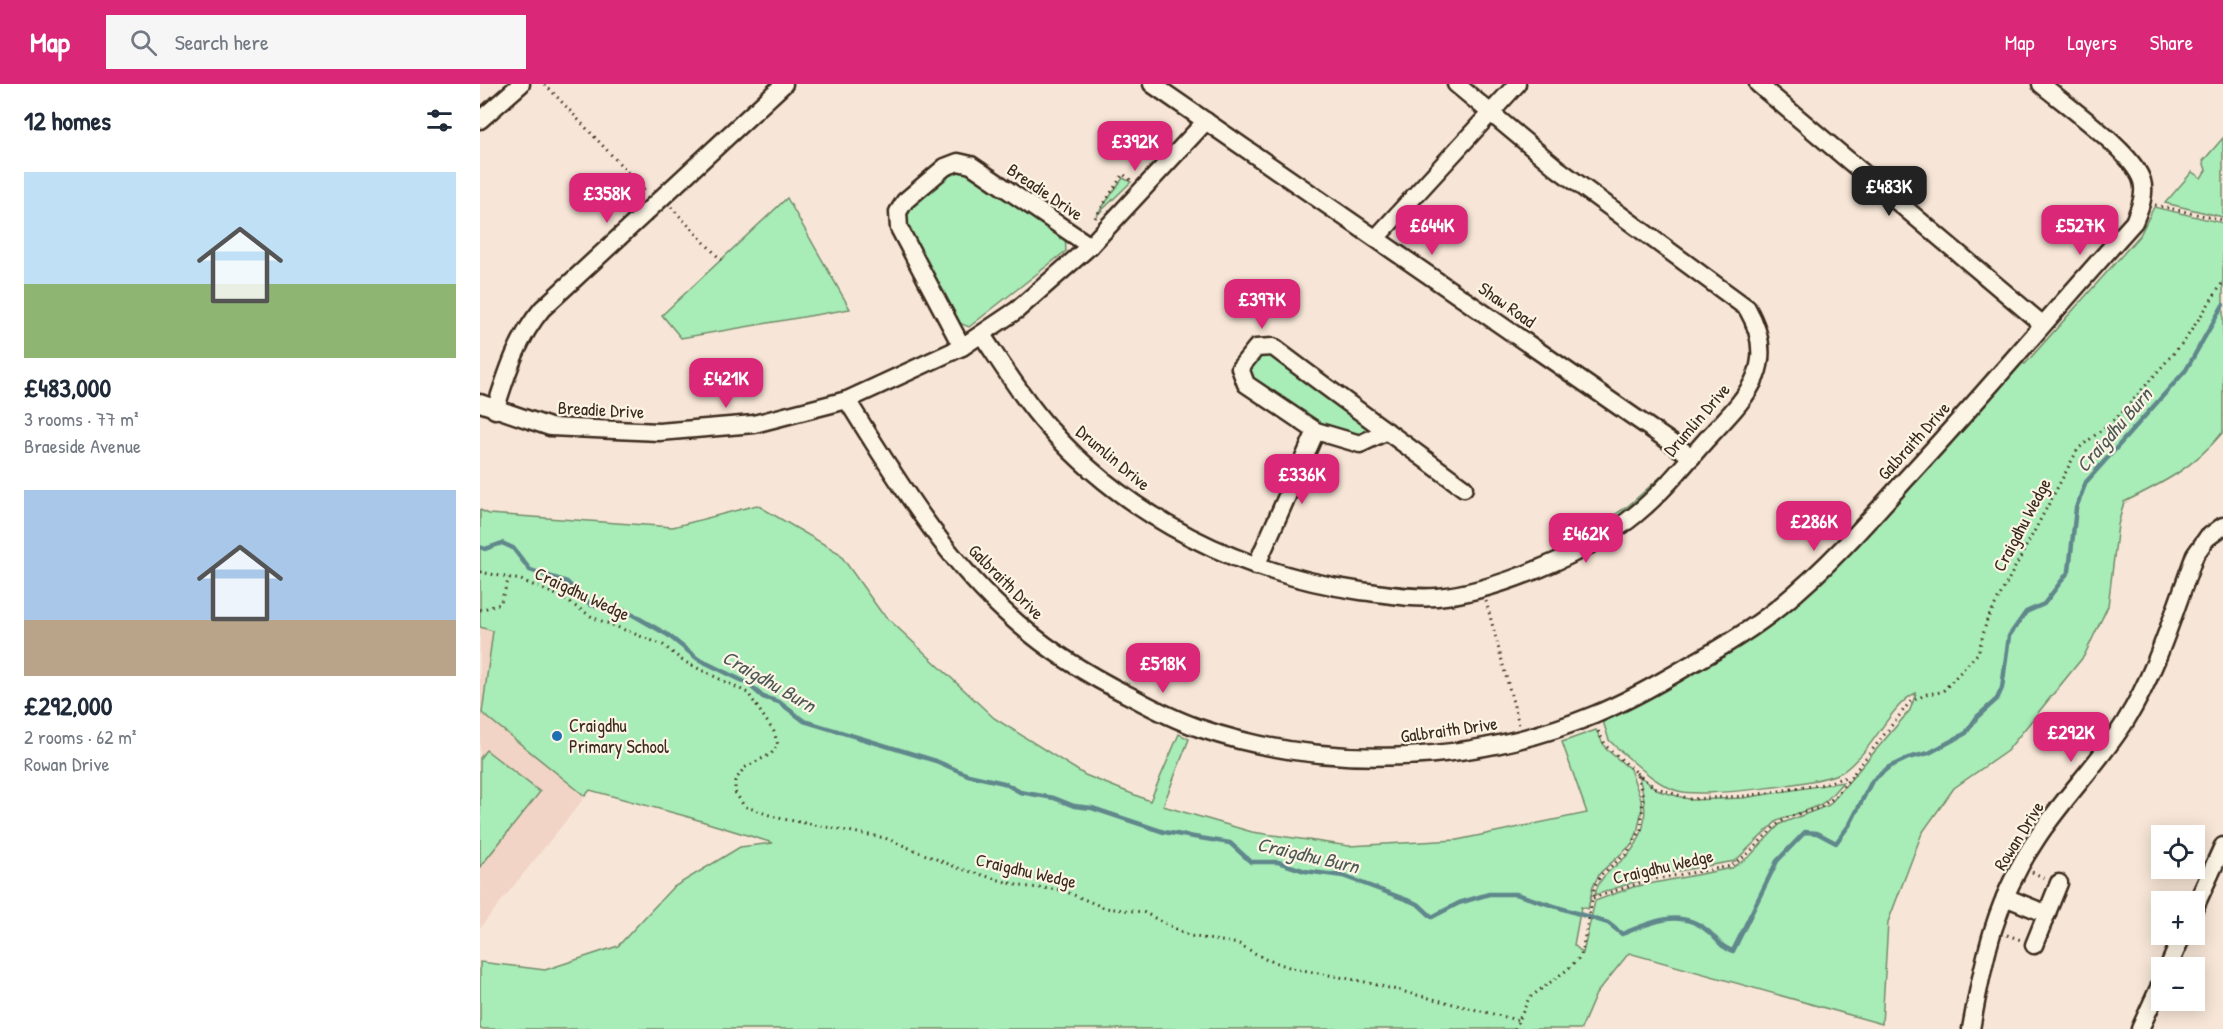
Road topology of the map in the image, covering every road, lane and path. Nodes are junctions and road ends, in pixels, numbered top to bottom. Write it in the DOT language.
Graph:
graph roads {
  1 [pos="521,84"];
  2 [pos="545,84"];
  3 [pos="784,84"];
  4 [pos="1152,84"];
  5 [pos="1456,84"];
  6 [pos="1517,84"];
  7 [pos="1758,84"];
  8 [pos="2041,84"];
  9 [pos="1491,114"];
  10 [pos="480,120"];
  11 [pos="1206,121"];
  12 [pos="1134,183"];
  13 [pos="651,197"];
  14 [pos="667,203"];
  15 [pos="2164,206"];
  16 [pos="2223,220"];
  17 [pos="1098,221"];
  18 [pos="1376,238"];
  19 [pos="1090,246"];
  20 [pos="721,260"];
  21 [pos="2223,282"];
  22 [pos="2042,324"];
  23 [pos="982,335"];
  24 [pos="962,347"];
  25 [pos="847,400"];
  26 [pos="488,406"];
  27 [pos="1316,431"];
  28 [pos="1387,431"];
  29 [pos="1692,457"];
  30 [pos="1464,488"];
  31 [pos="2223,526"];
  32 [pos="1256,566"];
  33 [pos="480,572"];
  34 [pos="509,578"];
  35 [pos="1486,598"];
  36 [pos="480,610"];
  37 [pos="1516,716"];
  38 [pos="1592,716"];
  39 [pos="1636,772"];
  40 [pos="1850,776"];
  41 [pos="2223,846"];
  42 [pos="2019,867"];
  43 [pos="2059,883"];
  44 [pos="2202,891"];
  45 [pos="2005,897"];
  46 [pos="1593,898"];
  47 [pos="2047,914"];
  48 [pos="1992,929"];
  49 [pos="2034,945"];
  50 [pos="2151,1005"];
  51 [pos="1517,1020"];
  52 [pos="1515,1029"];
  53 [pos="1971,1029"];
  54 [pos="2140,1029"];
  1 -- 10 [label="street"];
  2 -- 13 [label="path"];
  3 -- 26 [label="street"];
  4 -- 11 [label="street, Shaw Road"];
  5 -- 9 [label="street, Drumlin Drive"];
  6 -- 9 [label="street"];
  7 -- 22 [label="street"];
  8 -- 22 [label="street, Galbraith Drive"];
  9 -- 18 [label="street"];
  9 -- 29 [label="street, Drumlin Drive"];
  11 -- 18 [label="street, Shaw Road"];
  11 -- 19 [label="street, Breadie Drive"];
  12 -- 17 [label="path"];
  14 -- 20 [label="path"];
  15 -- 16 [label="path"];
  18 -- 29 [label="street, Shaw Road"];
  19 -- 23 [label="street, Breadie Drive"];
  19 -- 24 [label="street, Breadie Drive"];
  21 -- 40 [label="path, Craigdhu Wedge"];
  22 -- 38 [label="street, Galbraith Drive"];
  23 -- 24 [label="street, Breadie Drive"];
  23 -- 32 [label="street, Drumlin Drive"];
  24 -- 25 [label="street, Breadie Drive"];
  25 -- 26 [label="street, Breadie Drive"];
  25 -- 38 [label="street, Galbraith Drive"];
  27 -- 28 [label="street"];
  27 -- 28 [label="street"];
  27 -- 32 [label="street"];
  28 -- 30 [label="street"];
  29 -- 32 [label="street, Drumlin Drive"];
  31 -- 42 [label="street, Rowan Drive"];
  33 -- 34 [label="path, Craigdhu Wedge"];
  34 -- 36 [label="path, Craigdhu Wedge"];
  34 -- 51 [label="path, Craigdhu Wedge"];
  35 -- 37 [label="path"];
  38 -- 39 [label="path, Craigdhu Wedge"];
  39 -- 40 [label="path, Craigdhu Wedge"];
  39 -- 46 [label="path, Craigdhu Wedge"];
  40 -- 46 [label="path, Craigdhu Wedge"];
  41 -- 44 [label="street"];
  42 -- 43 [label="path"];
  42 -- 45 [label="street, Rowan Drive"];
  43 -- 47 [label="street"];
  45 -- 47 [label="street"];
  45 -- 48 [label="street, Rowan Drive"];
  46 -- 51 [label="path, Craigdhu Wedge"];
  47 -- 49 [label="street"];
  48 -- 49 [label="path"];
  48 -- 53 [label="street, Rowan Drive"];
  50 -- 54 [label="street"];
  51 -- 52 [label="path"];
}
